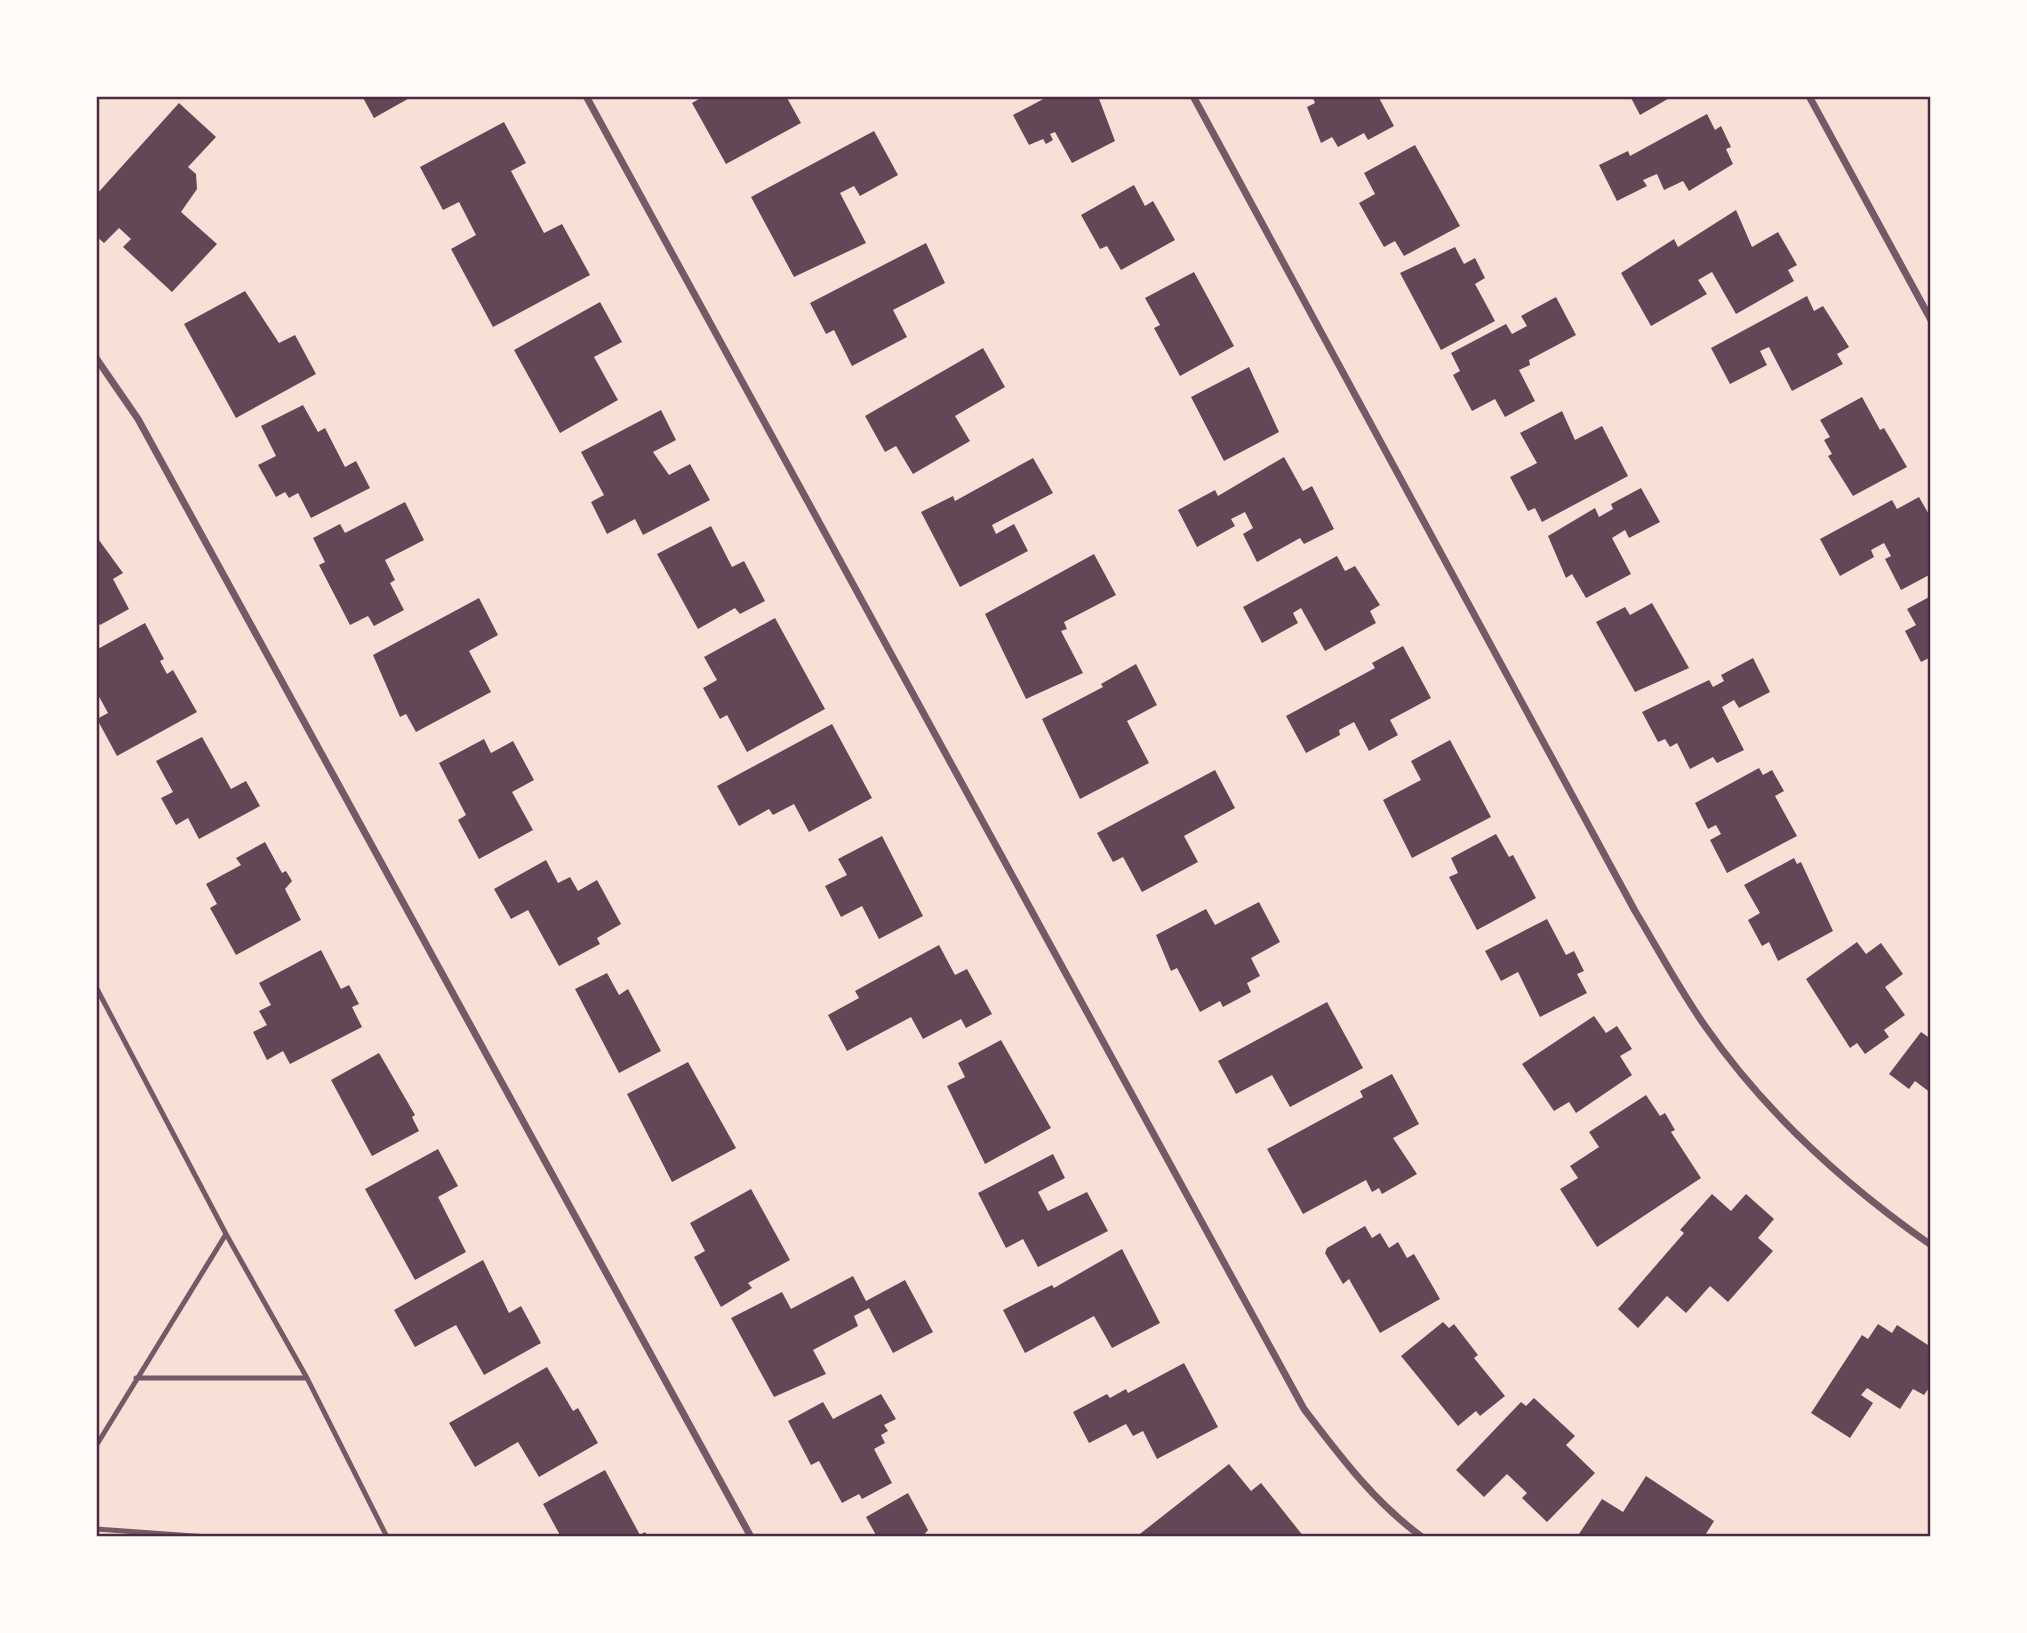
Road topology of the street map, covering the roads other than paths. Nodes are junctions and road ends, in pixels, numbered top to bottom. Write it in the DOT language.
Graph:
graph roads {
  1 [pos="586,96"];
  2 [pos="1193,96"];
  3 [pos="1809,96"];
  4 [pos="1931,320"];
  5 [pos="96,358"];
  6 [pos="96,987"];
  7 [pos="105,1002"];
  8 [pos="96,1006"];
  9 [pos="226,1234"];
  10 [pos="1931,1245"];
  11 [pos="136,1378"];
  12 [pos="307,1378"];
  13 [pos="96,1446"];
  14 [pos="96,1529"];
  15 [pos="208,1537"];
  16 [pos="387,1537"];
  17 [pos="751,1537"];
  18 [pos="1422,1537"];
  1 -- 18 [label="street"];
  2 -- 10 [label="street"];
  3 -- 4 [label="street"];
  5 -- 17 [label="street"];
  6 -- 7 [label="lane"];
  7 -- 8 [label="lane"];
  7 -- 9 [label="lane"];
  9 -- 11 [label="lane"];
  9 -- 12 [label="lane"];
  11 -- 12 [label="lane"];
  11 -- 13 [label="lane"];
  12 -- 16 [label="lane"];
  14 -- 15 [label="lane"];
}
